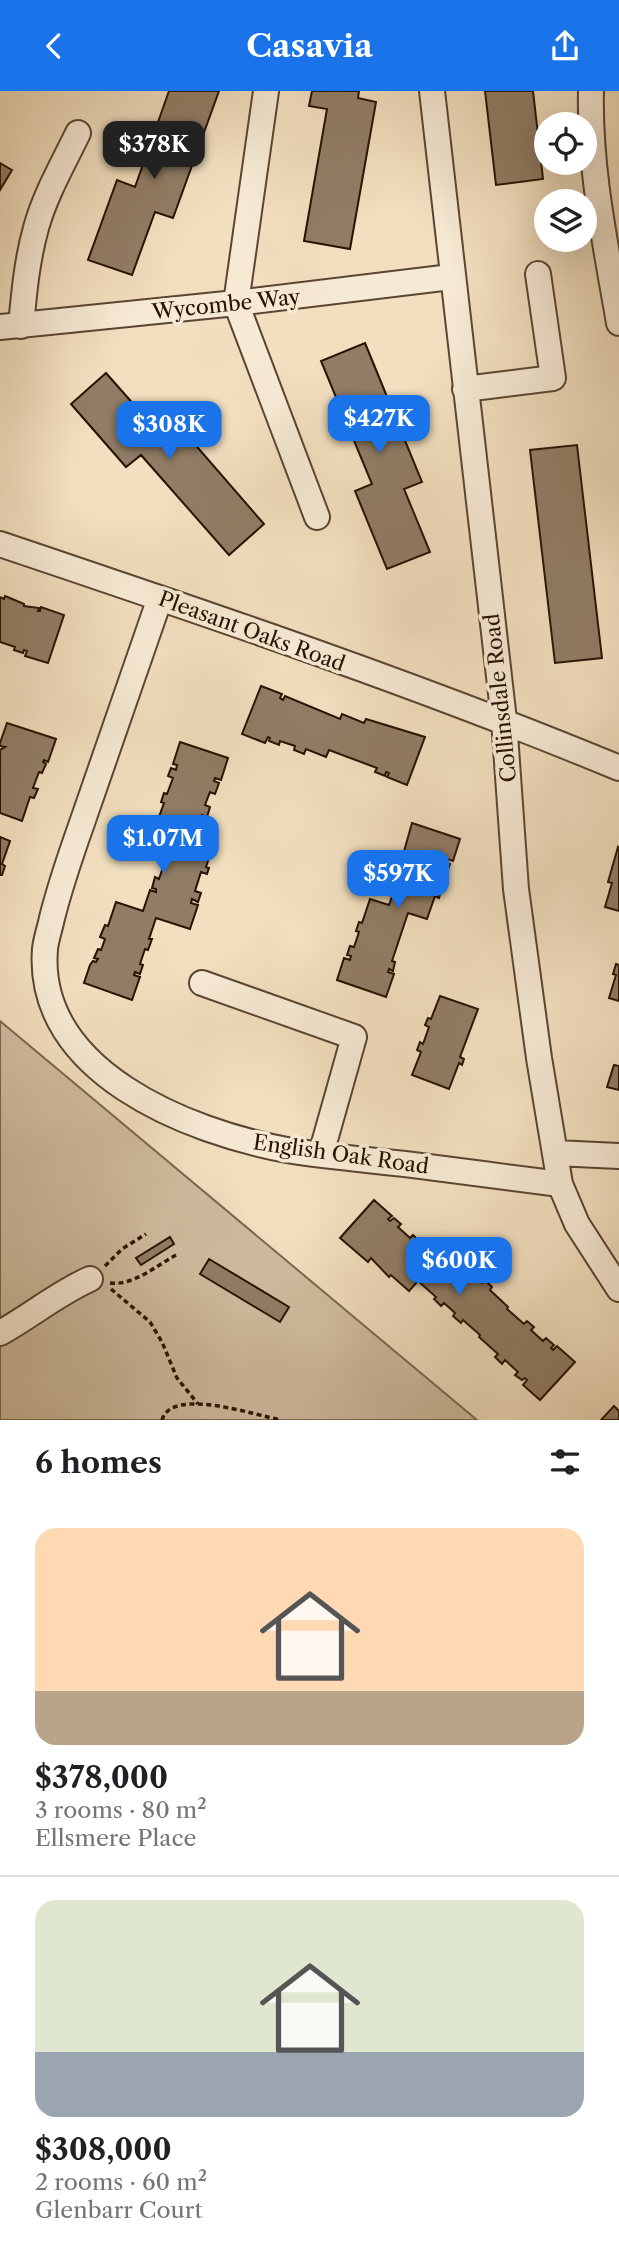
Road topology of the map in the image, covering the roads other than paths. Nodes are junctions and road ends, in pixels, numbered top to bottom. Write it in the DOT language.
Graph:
graph roads {
  1 [pos="266,91"];
  2 [pos="432,91"];
  3 [pos="591,91"];
  4 [pos="78,133"];
  5 [pos="538,274"];
  6 [pos="452,277"];
  7 [pos="236,303"];
  8 [pos="619,323"];
  9 [pos="10,327"];
  10 [pos="465,389"];
  11 [pos="317,517"];
  12 [pos="0,544"];
  13 [pos="160,598"];
  14 [pos="504,720"];
  15 [pos="619,768"];
  16 [pos="202,983"];
  17 [pos="555,1153"];
  18 [pos="321,1154"];
  19 [pos="619,1156"];
  20 [pos="560,1184"];
  21 [pos="101,1281"];
  22 [pos="619,1289"];
  23 [pos="0,1333"];
  1 -- 7 [label="street"];
  2 -- 6 [label="street, Collinsdale Road"];
  3 -- 8 [label="street"];
  4 -- 9 [label="street"];
  5 -- 10 [label="street"];
  6 -- 7 [label="street, Wycombe Way"];
  6 -- 10 [label="street, Collinsdale Road"];
  7 -- 9 [label="street, Wycombe Way"];
  7 -- 11 [label="street"];
  10 -- 14 [label="street, Collinsdale Road"];
  12 -- 13 [label="street, Pleasant Oaks Road"];
  13 -- 14 [label="street, Pleasant Oaks Road"];
  13 -- 18 [label="street, English Oak Road"];
  14 -- 15 [label="street, Pleasant Oaks Road"];
  14 -- 17 [label="street, Collinsdale Road"];
  16 -- 18 [label="street"];
  17 -- 19 [label="street"];
  17 -- 20 [label="street, Collinsdale Road"];
  18 -- 20 [label="street, English Oak Road"];
  20 -- 22 [label="street, Collinsdale Road"];
  21 -- 23 [label="street"];
}
